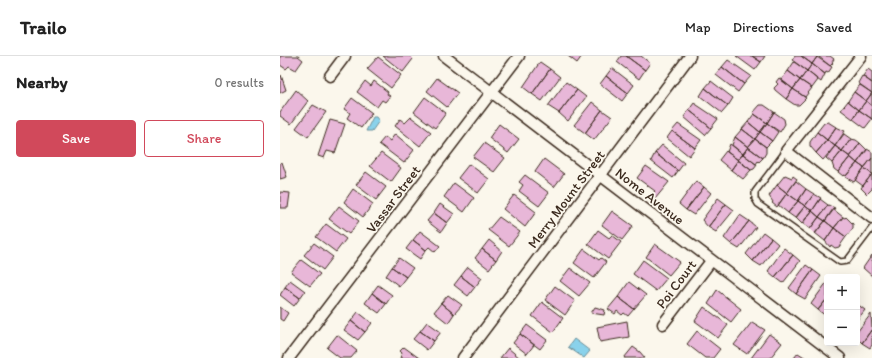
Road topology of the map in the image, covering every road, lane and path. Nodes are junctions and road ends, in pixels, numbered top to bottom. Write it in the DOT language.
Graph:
graph roads {
  1 [pos="345,56"];
  2 [pos="444,56"];
  3 [pos="519,56"];
  4 [pos="690,56"];
  5 [pos="861,56"];
  6 [pos="330,76"];
  7 [pos="491,92"];
  8 [pos="786,151"];
  9 [pos="601,177"];
  10 [pos="872,218"];
  11 [pos="872,228"];
  12 [pos="711,261"];
  13 [pos="663,324"];
  14 [pos="289,358"];
  15 [pos="463,358"];
  16 [pos="840,358"];
  1 -- 6 [label="street"];
  2 -- 7 [label="street, Nome Avenue"];
  3 -- 7 [label="street, Vassar Street"];
  4 -- 9 [label="street, Merry Mount Street"];
  5 -- 8 [label="street"];
  7 -- 9 [label="street, Nome Avenue"];
  7 -- 14 [label="street, Vassar Street"];
  8 -- 10 [label="street"];
  8 -- 11 [label="lane"];
  9 -- 12 [label="street, Nome Avenue"];
  9 -- 15 [label="street, Merry Mount Street"];
  12 -- 13 [label="street, Poi Court"];
  12 -- 16 [label="street, Nome Avenue"];
}
